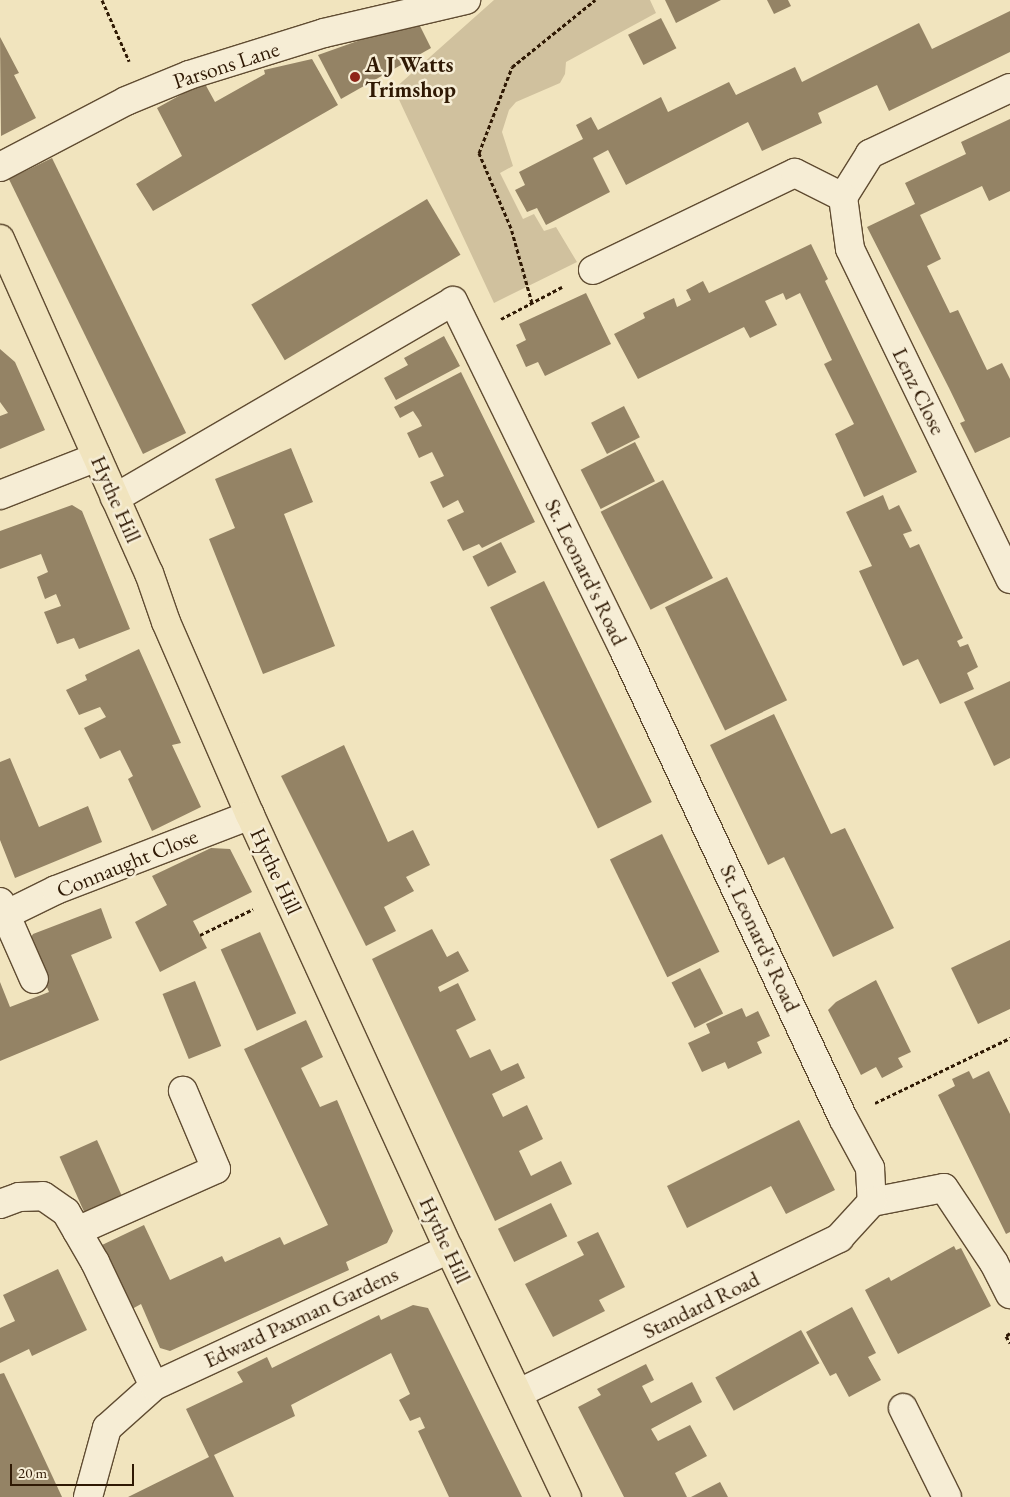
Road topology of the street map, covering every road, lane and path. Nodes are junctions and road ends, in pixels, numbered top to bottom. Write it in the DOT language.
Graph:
graph roads {
  1 [pos="102,0"];
  2 [pos="466,0"];
  3 [pos="595,0"];
  4 [pos="1010,88"];
  5 [pos="126,101"];
  6 [pos="0,167"];
  7 [pos="843,198"];
  8 [pos="0,239"];
  9 [pos="593,270"];
  10 [pos="532,303"];
  11 [pos="472,335"];
  12 [pos="97,457"];
  13 [pos="0,495"];
  14 [pos="116,498"];
  15 [pos="1010,580"];
  16 [pos="250,815"];
  17 [pos="286,893"];
  18 [pos="3,908"];
  19 [pos="200,935"];
  20 [pos="34,979"];
  21 [pos="1010,1038"];
  22 [pos="183,1091"];
  23 [pos="843,1118"];
  24 [pos="872,1202"];
  25 [pos="0,1204"];
  26 [pos="77,1231"];
  27 [pos="448,1249"];
  28 [pos="1010,1294"];
  29 [pos="1010,1333"];
  30 [pos="1010,1343"];
  31 [pos="154,1386"];
  32 [pos="519,1393"];
  33 [pos="903,1408"];
  34 [pos="88,1497"];
  35 [pos="567,1497"];
  36 [pos="947,1497"];
  1 -- 5 [label="path"];
  2 -- 5 [label="street, Parsons Lane"];
  3 -- 10 [label="path"];
  4 -- 7 [label="street"];
  5 -- 6 [label="street, Parsons Lane"];
  7 -- 9 [label="street"];
  7 -- 15 [label="street, Lenz Close"];
  8 -- 12 [label="main road, Hythe Hill"];
  9 -- 10 [label="path"];
  10 -- 11 [label="path"];
  11 -- 14 [label="street, St. Leonard's Road"];
  11 -- 23 [label="street, St. Leonard's Road"];
  12 -- 13 [label="street"];
  12 -- 14 [label="main road, Hythe Hill"];
  14 -- 16 [label="main road, Hythe Hill"];
  16 -- 17 [label="main road, Hythe Hill"];
  16 -- 18 [label="street, Connaught Close"];
  17 -- 19 [label="path"];
  17 -- 27 [label="main road, Hythe Hill"];
  18 -- 20 [label="street, Connaught Close"];
  21 -- 23 [label="path"];
  22 -- 26 [label="street"];
  23 -- 24 [label="street, St. Leonard's Road"];
  24 -- 28 [label="street"];
  24 -- 32 [label="street, Standard Road"];
  25 -- 26 [label="street"];
  26 -- 31 [label="street"];
  27 -- 31 [label="street, Edward Paxman Gardens"];
  27 -- 32 [label="main road, Hythe Hill"];
  29 -- 30 [label="path"];
  31 -- 34 [label="street, Edward Paxman Gardens"];
  32 -- 35 [label="main road, Hythe Hill"];
  33 -- 36 [label="street"];
}
